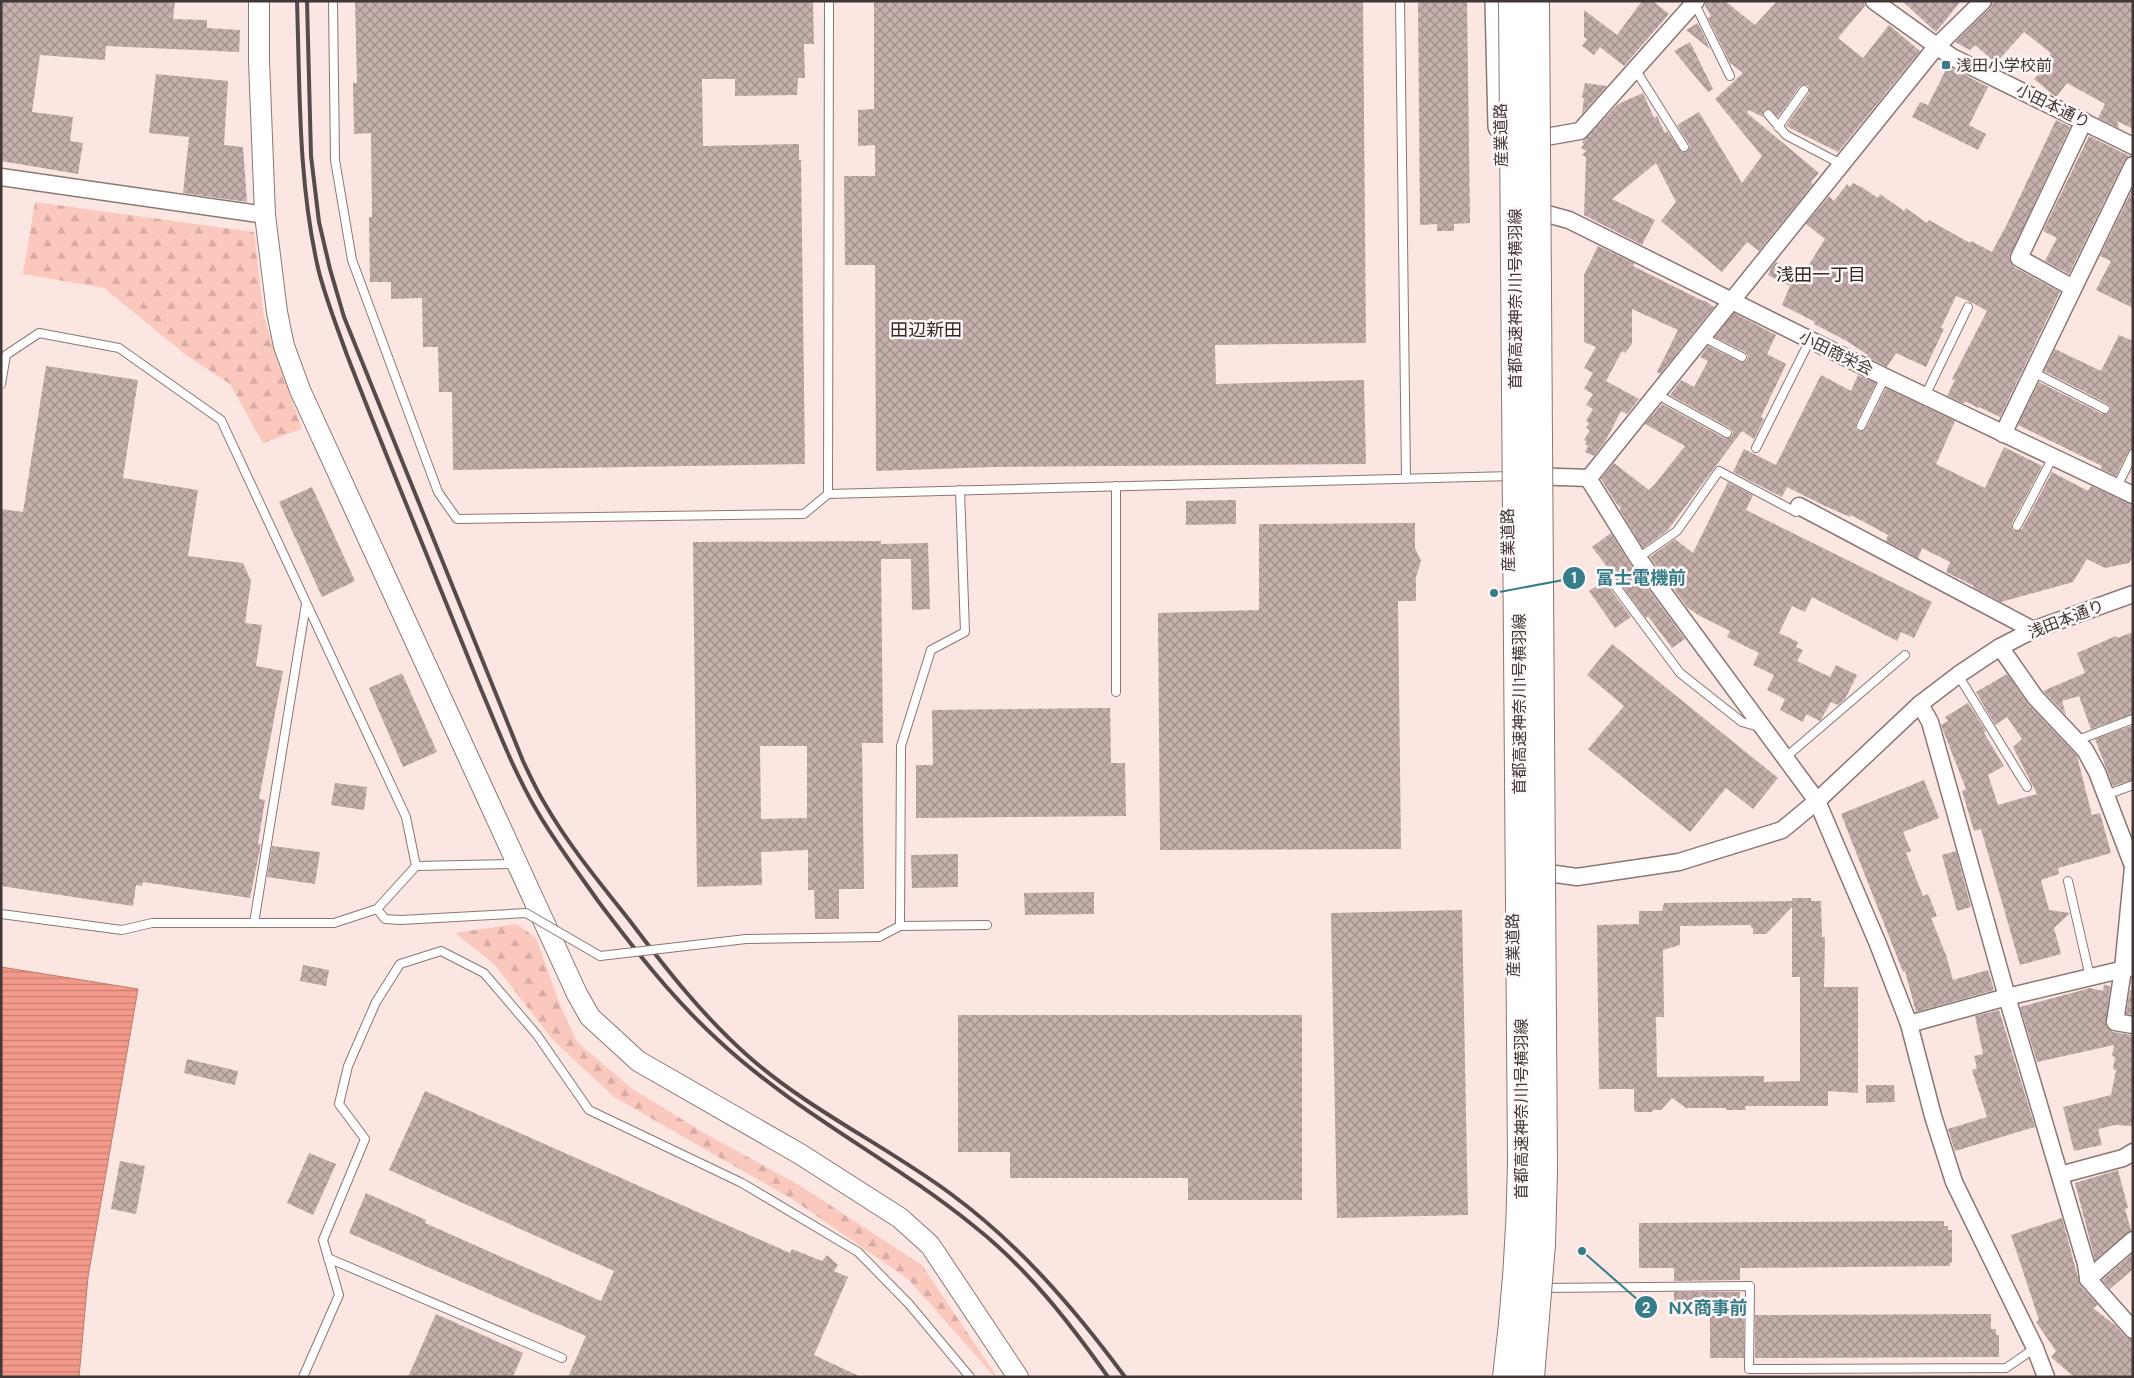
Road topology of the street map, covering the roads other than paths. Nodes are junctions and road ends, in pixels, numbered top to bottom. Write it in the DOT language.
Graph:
graph roads {
  1 [pos="259,1"];
  2 [pos="334,1"];
  3 [pos="829,1"];
  4 [pos="1400,1"];
  5 [pos="1498,1"];
  6 [pos="1513,1"];
  7 [pos="1535,1"];
  8 [pos="1540,1"];
  9 [pos="1874,1"];
  10 [pos="1983,1"];
  11 [pos="1695,2"];
  12 [pos="1936,47"];
  13 [pos="1635,69"];
  14 [pos="1730,76"];
  15 [pos="1804,90"];
  16 [pos="1768,114"];
  17 [pos="2084,121"];
  18 [pos="1778,127"];
  19 [pos="1540,138"];
  20 [pos="2133,146"];
  21 [pos="1684,147"];
  22 [pos="1841,164"];
  23 [pos="2133,165"];
  24 [pos="1,177"];
  25 [pos="1540,212"];
  26 [pos="265,215"];
  27 [pos="2073,288"];
  28 [pos="1730,302"];
  29 [pos="1968,307"];
  30 [pos="1703,337"];
  31 [pos="1810,340"];
  32 [pos="1742,358"];
  33 [pos="2032,371"];
  34 [pos="1885,377"];
  35 [pos="1,384"];
  36 [pos="1656,394"];
  37 [pos="1925,396"];
  38 [pos="2105,409"];
  39 [pos="1861,426"];
  40 [pos="1727,433"];
  41 [pos="2003,434"];
  42 [pos="1756,448"];
  43 [pos="2133,454"];
  44 [pos="2053,457"];
  45 [pos="1521,476"];
  46 [pos="1406,478"];
  47 [pos="1589,478"];
  48 [pos="1116,486"];
  49 [pos="2117,487"];
  50 [pos="960,490"];
  51 [pos="828,494"];
  52 [pos="2133,495"];
  53 [pos="1799,506"];
  54 [pos="2017,526"];
  55 [pos="1638,558"];
  56 [pos="1608,576"];
  57 [pos="2133,594"];
  58 [pos="306,604"];
  59 [pos="2033,630"];
  60 [pos="2000,647"];
  61 [pos="1905,655"];
  62 [pos="1958,675"];
  63 [pos="1116,692"];
  64 [pos="1920,704"];
  65 [pos="2133,719"];
  66 [pos="1764,728"];
  67 [pos="2078,740"];
  68 [pos="1786,758"];
  69 [pos="2133,785"];
  70 [pos="2027,787"];
  71 [pos="2106,795"];
  72 [pos="1818,801"];
  73 [pos="518,864"];
  74 [pos="416,866"];
  75 [pos="2133,866"];
  76 [pos="1512,868"];
  77 [pos="1550,874"];
  78 [pos="2068,881"];
  79 [pos="377,910"];
  80 [pos="1,914"];
  81 [pos="254,923"];
  82 [pos="987,925"];
  83 [pos="900,926"];
  84 [pos="2128,968"];
  85 [pos="2090,977"];
  86 [pos="2008,997"];
  87 [pos="1909,1024"];
  88 [pos="2133,1025"];
  89 [pos="2133,1152"];
  90 [pos="2060,1175"];
  91 [pos="2133,1240"];
  92 [pos="328,1258"];
  93 [pos="2088,1279"];
  94 [pos="1541,1288"];
  95 [pos="2133,1330"];
  96 [pos="2035,1348"];
  97 [pos="562,1358"];
  98 [pos="303,1377"];
  99 [pos="970,1377"];
  100 [pos="1018,1377"];
  101 [pos="1498,1377"];
  102 [pos="1507,1377"];
  103 [pos="1531,1377"];
  104 [pos="2046,1377"];
  1 -- 26 [label="street"];
  2 -- 51 [label="lane"];
  3 -- 51 [label="lane"];
  4 -- 46 [label="lane"];
  5 -- 45 [label="main road, 産業道路"];
  6 -- 102 [label="highway, 首都高速神奈川1号横羽線, bridge"];
  7 -- 103 [label="highway, 首都高速神奈川1号横羽線, bridge"];
  8 -- 19 [label="main road, 産業道路"];
  9 -- 12 [label="street, 小田本通り"];
  10 -- 12 [label="street"];
  11 -- 13 [label="street"];
  11 -- 14 [label="lane"];
  12 -- 17 [label="street, 小田本通り"];
  12 -- 22 [label="street"];
  13 -- 19 [label="street"];
  13 -- 21 [label="lane"];
  15 -- 18 [label="lane"];
  16 -- 18 [label="lane"];
  17 -- 20 [label="street, 小田本通り"];
  17 -- 27 [label="street"];
  18 -- 22 [label="lane"];
  19 -- 25 [label="main road, 産業道路"];
  22 -- 28 [label="street"];
  23 -- 27 [label="street"];
  24 -- 26 [label="street"];
  25 -- 28 [label="street, 小田商栄会"];
  25 -- 45 [label="main road, 産業道路"];
  26 -- 73 [label="street"];
  27 -- 33 [label="street"];
  28 -- 30 [label="street"];
  28 -- 31 [label="street, 小田商栄会"];
  29 -- 37 [label="lane"];
  30 -- 32 [label="lane"];
  30 -- 36 [label="street"];
  31 -- 34 [label="street, 小田商栄会"];
  31 -- 42 [label="lane"];
  33 -- 38 [label="lane"];
  33 -- 41 [label="street"];
  34 -- 37 [label="street, 小田商栄会"];
  34 -- 39 [label="lane"];
  35 -- 58 [label="lane"];
  36 -- 40 [label="lane"];
  36 -- 47 [label="street"];
  37 -- 41 [label="street, 小田商栄会"];
  41 -- 44 [label="street, 小田商栄会"];
  43 -- 49 [label="lane"];
  44 -- 49 [label="street, 小田商栄会"];
  44 -- 54 [label="lane"];
  45 -- 46 [label="lane"];
  45 -- 47 [label="street"];
  45 -- 76 [label="main road, 産業道路"];
  45 -- 77 [label="main road, 産業道路"];
  46 -- 48 [label="lane"];
  47 -- 55 [label="street"];
  48 -- 50 [label="lane"];
  48 -- 63 [label="lane"];
  49 -- 52 [label="street, 小田商栄会"];
  50 -- 51 [label="lane"];
  50 -- 83 [label="lane"];
  53 -- 55 [label="lane"];
  53 -- 59 [label="street"];
  55 -- 66 [label="street"];
  56 -- 66 [label="lane"];
  57 -- 59 [label="street, 浅田本通り"];
  58 -- 74 [label="lane"];
  58 -- 81 [label="lane"];
  59 -- 60 [label="street, 浅田本通り"];
  60 -- 62 [label="street, 浅田本通り"];
  60 -- 67 [label="street"];
  61 -- 68 [label="lane"];
  62 -- 64 [label="street, 浅田本通り"];
  62 -- 70 [label="lane"];
  64 -- 72 [label="street, 浅田本通り"];
  64 -- 86 [label="street"];
  65 -- 67 [label="lane"];
  66 -- 68 [label="street"];
  67 -- 71 [label="street"];
  68 -- 72 [label="street"];
  69 -- 71 [label="lane"];
  71 -- 75 [label="street"];
  72 -- 77 [label="street, 浅田本通り"];
  72 -- 87 [label="street"];
  73 -- 74 [label="lane"];
  73 -- 100 [label="street"];
  74 -- 79 [label="lane"];
  75 -- 84 [label="street"];
  76 -- 77 [label="street, 浅田本通り"];
  76 -- 101 [label="main road, 産業道路"];
  77 -- 94 [label="main road, 産業道路"];
  78 -- 85 [label="lane"];
  79 -- 81 [label="lane"];
  79 -- 83 [label="lane, bridge"];
  80 -- 81 [label="lane"];
  82 -- 83 [label="lane"];
  84 -- 85 [label="street"];
  84 -- 88 [label="street"];
  85 -- 86 [label="street"];
  86 -- 87 [label="street"];
  86 -- 90 [label="street"];
  87 -- 96 [label="street"];
  89 -- 90 [label="street"];
  90 -- 93 [label="street"];
  91 -- 93 [label="street"];
  92 -- 97 [label="lane"];
  92 -- 98 [label="lane"];
  92 -- 99 [label="lane"];
  93 -- 95 [label="street"];
  94 -- 96 [label="lane"];
  94 -- 103 [label="main road, 産業道路"];
  96 -- 104 [label="street"];
}
